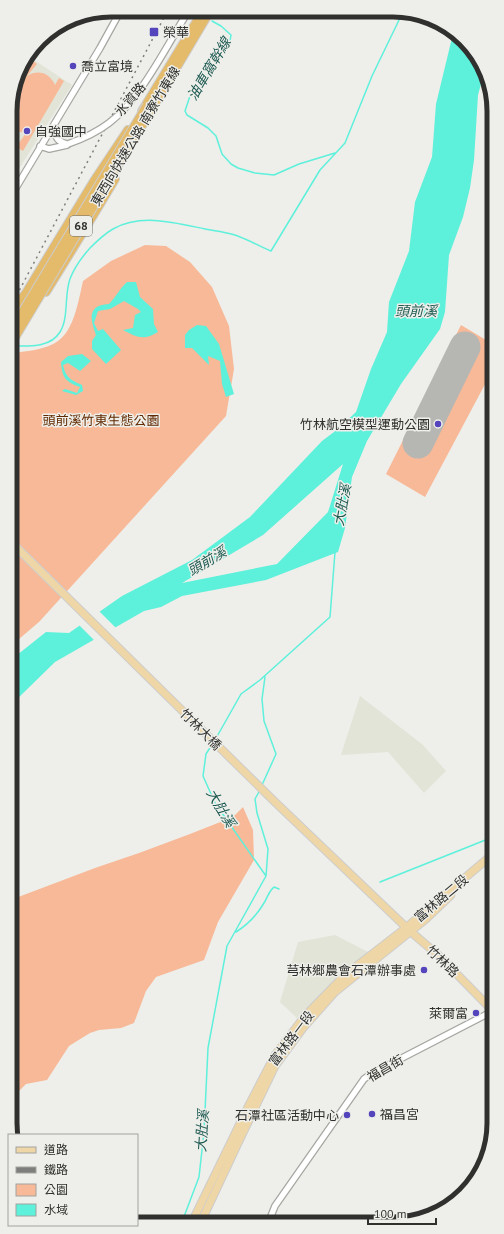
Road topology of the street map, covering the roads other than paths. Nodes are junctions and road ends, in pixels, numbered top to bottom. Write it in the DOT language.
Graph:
graph roads {
  1 [pos="117,17"];
  2 [pos="185,17"];
  3 [pos="200,17"];
  4 [pos="206,17"];
  5 [pos="149,107"];
  6 [pos="54,123"];
  7 [pos="68,144"];
  8 [pos="40,146"];
  9 [pos="17,184"];
  10 [pos="17,304"];
  11 [pos="17,320"];
  12 [pos="17,321"];
  13 [pos="17,334"];
  14 [pos="17,548"];
  15 [pos="487,859"];
  16 [pos="487,865"];
  17 [pos="392,912"];
  18 [pos="409,929"];
  19 [pos="487,1005"];
  20 [pos="487,1014"];
  21 [pos="194,1217"];
  22 [pos="203,1217"];
  23 [pos="271,1217"];
  1 -- 6 [label="street"];
  2 -- 7 [label="street, 水資路, bridge"];
  3 -- 5 [label="highway, 東西向快速公路 南寮竹東線 / 68"];
  4 -- 5 [label="highway, 東西向快速公路 南寮竹東線 / 68"];
  5 -- 10 [label="highway, bridge"];
  5 -- 11 [label="highway, bridge"];
  5 -- 12 [label="highway, 東西向快速公路 南寮竹東線 / 68, bridge"];
  5 -- 13 [label="highway, 東西向快速公路 南寮竹東線 / 68, bridge"];
  6 -- 7 [label="street"];
  6 -- 8 [label="street"];
  7 -- 8 [label="street, 水資路"];
  8 -- 9 [label="street"];
  14 -- 17 [label="main road, 竹林大橋"];
  15 -- 18 [label="main road, 富林路二段"];
  16 -- 18 [label="main road, 富林路二段"];
  17 -- 18 [label="main road, 竹林路"];
  18 -- 19 [label="main road, 竹林路"];
  18 -- 21 [label="main road, 富林路一段"];
  18 -- 22 [label="main road, 富林路一段"];
  20 -- 23 [label="street, 福昌街"];
}
